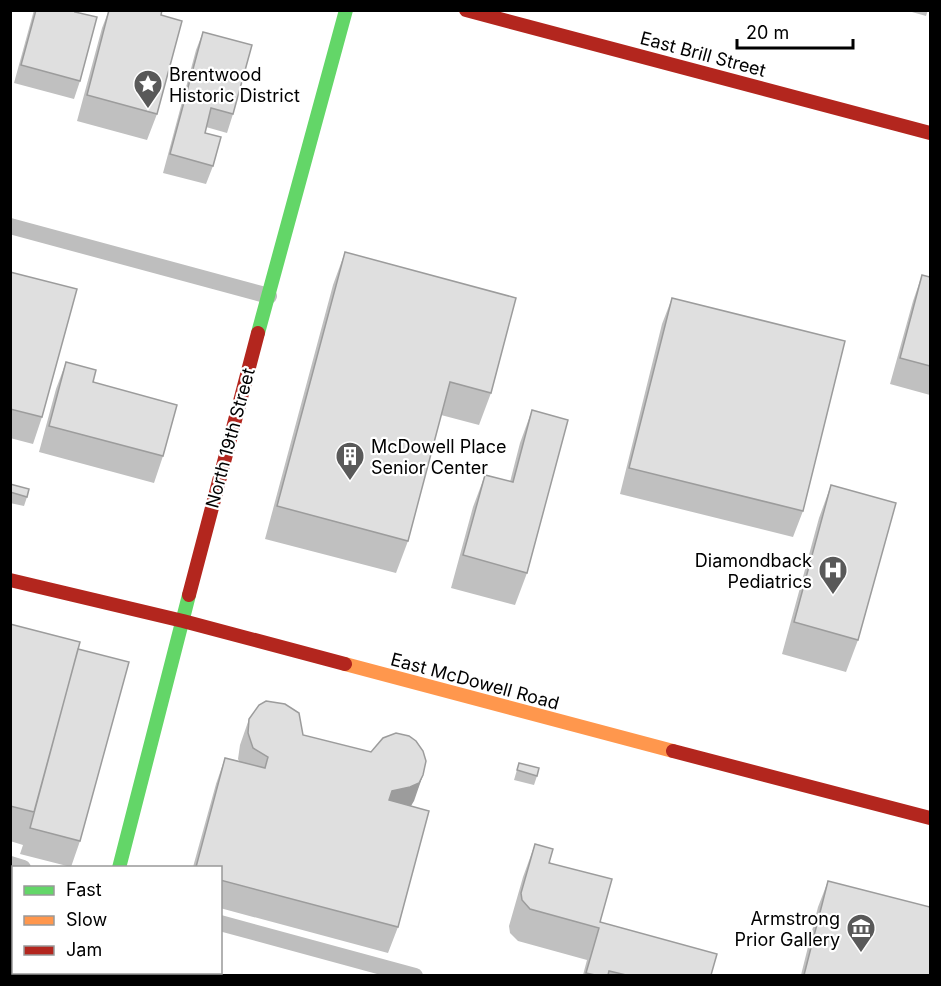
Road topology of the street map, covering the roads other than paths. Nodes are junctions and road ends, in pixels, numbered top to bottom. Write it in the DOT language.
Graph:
graph roads {
  1 [pos="345,10"];
  2 [pos="466,10"];
  3 [pos="930,133"];
  4 [pos="10,226"];
  5 [pos="268,296"];
  6 [pos="10,580"];
  7 [pos="183,621"];
  8 [pos="930,818"];
  9 [pos="119,866"];
  10 [pos="222,924"];
  11 [pos="415,975"];
  1 -- 5 [label="street, North 19th Street"];
  2 -- 3 [label="street, East Brill Street"];
  4 -- 5 [label="lane"];
  5 -- 7 [label="street, North 19th Street"];
  6 -- 7 [label="street, East McDowell Road"];
  7 -- 8 [label="street, East McDowell Road"];
  7 -- 9 [label="street, North 19th Street"];
  10 -- 11 [label="lane"];
}
